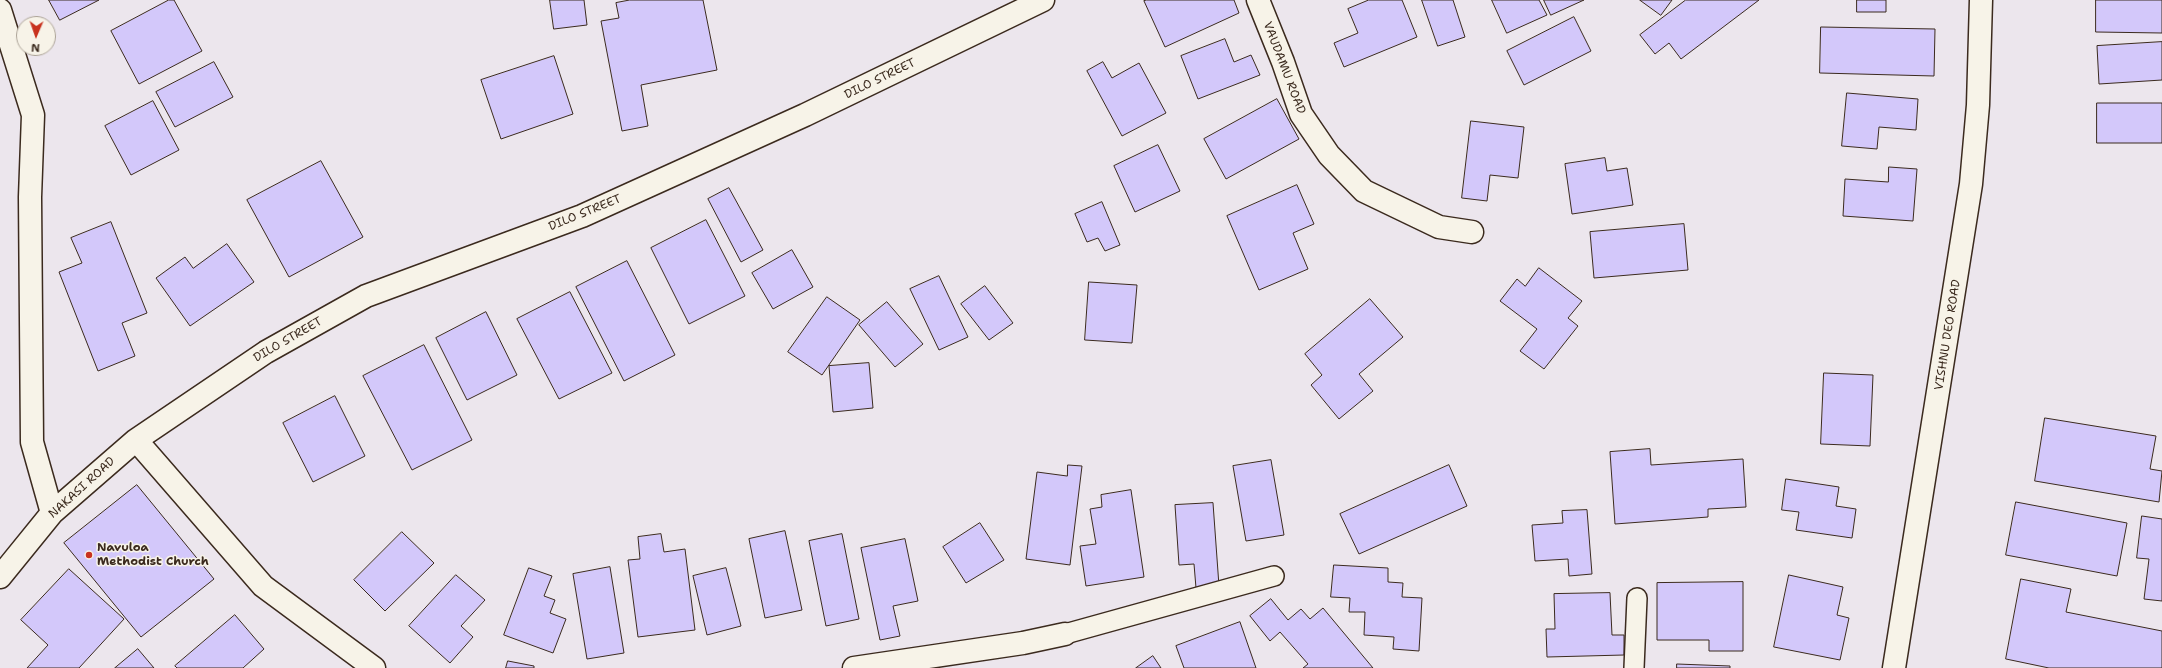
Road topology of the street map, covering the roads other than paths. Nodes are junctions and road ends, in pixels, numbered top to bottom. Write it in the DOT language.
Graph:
graph roads {
  1 [pos="1043,0"];
  2 [pos="1258,0"];
  3 [pos="1981,0"];
  4 [pos="0,10"];
  5 [pos="1472,232"];
  6 [pos="136,440"];
  7 [pos="52,513"];
  8 [pos="1274,576"];
  9 [pos="0,577"];
  10 [pos="1637,598"];
  11 [pos="1065,634"];
  12 [pos="374,668"];
  13 [pos="854,668"];
  14 [pos="1634,668"];
  15 [pos="1894,668"];
  1 -- 6 [label="street, DILO STREET"];
  2 -- 5 [label="street, VAUDAMU ROAD"];
  3 -- 15 [label="street, VISHNU DEO ROAD"];
  4 -- 7 [label="street"];
  6 -- 7 [label="street, NAKASI ROAD"];
  6 -- 12 [label="street"];
  7 -- 9 [label="street, NAKASI ROAD"];
  8 -- 11 [label="lane"];
  10 -- 14 [label="lane"];
  11 -- 13 [label="street"];
}
